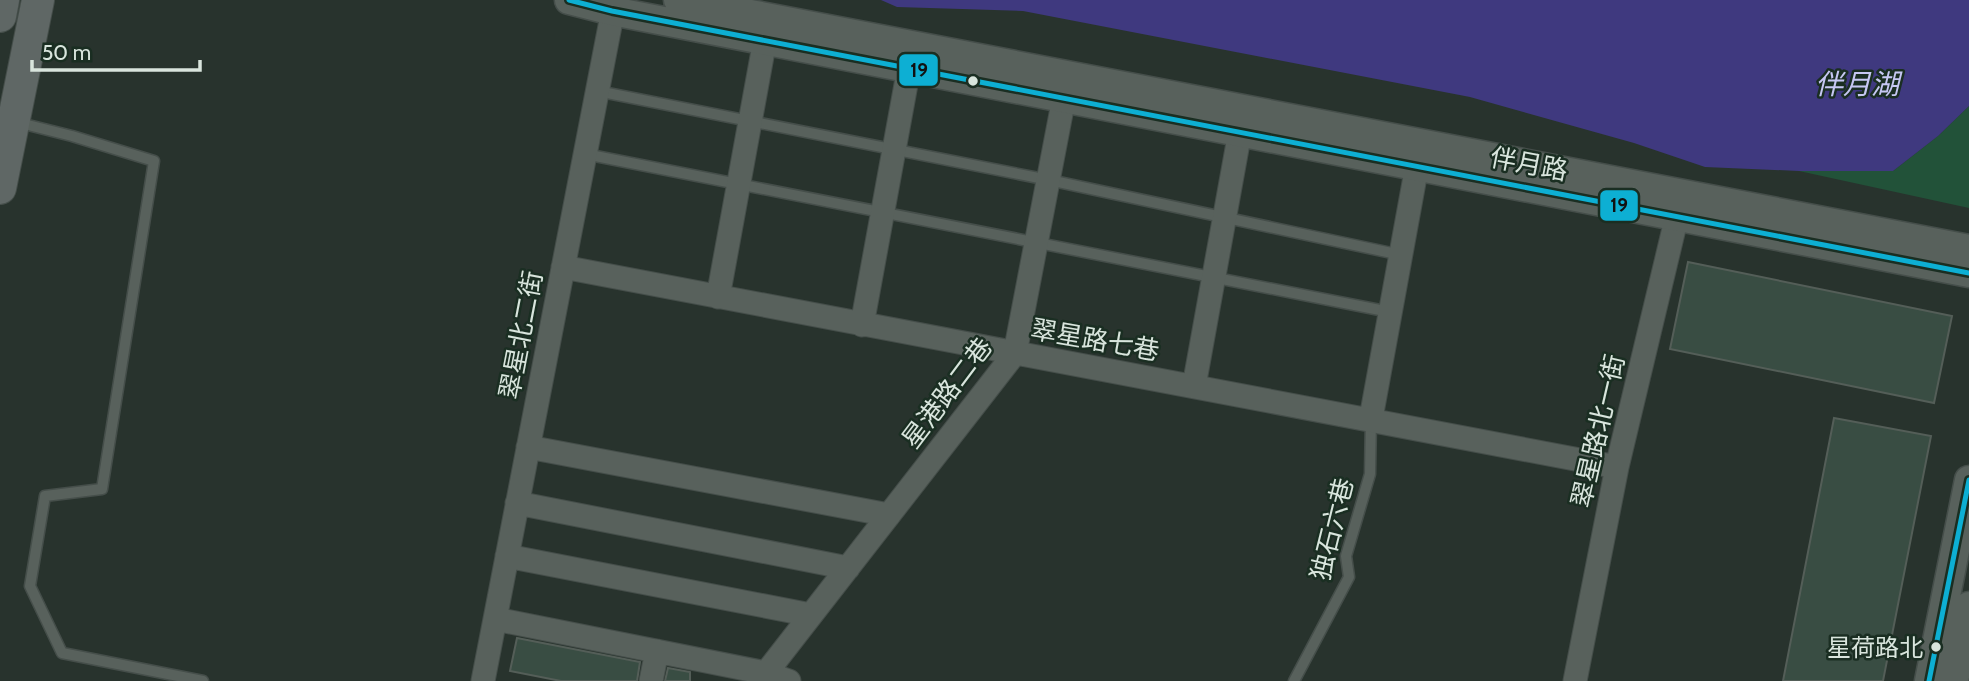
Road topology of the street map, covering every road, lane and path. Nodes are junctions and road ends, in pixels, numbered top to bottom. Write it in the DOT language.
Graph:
graph roads {
  1 [pos="3,0"];
  2 [pos="38,0"];
  3 [pos="569,0"];
  4 [pos="678,0"];
  5 [pos="614,5"];
  6 [pos="0,16"];
  7 [pos="765,40"];
  8 [pos="909,68"];
  9 [pos="597,91"];
  10 [pos="1064,98"];
  11 [pos="13,121"];
  12 [pos="750,121"];
  13 [pos="1240,132"];
  14 [pos="894,150"];
  15 [pos="584,154"];
  16 [pos="1417,166"];
  17 [pos="1049,180"];
  18 [pos="739,184"];
  19 [pos="0,188"];
  20 [pos="1679,205"];
  21 [pos="883,213"];
  22 [pos="1225,218"];
  23 [pos="1036,243"];
  24 [pos="1969,249"];
  25 [pos="1401,255"];
  26 [pos="563,267"];
  27 [pos="1969,273"];
  28 [pos="1214,277"];
  29 [pos="718,297"];
  30 [pos="1390,312"];
  31 [pos="862,325"];
  32 [pos="1015,354"];
  33 [pos="1194,386"];
  34 [pos="1371,418"];
  35 [pos="528,447"];
  36 [pos="1617,467"];
  37 [pos="1969,480"];
  38 [pos="517,503"];
  39 [pos="889,516"];
  40 [pos="507,556"];
  41 [pos="848,568"];
  42 [pos="1969,606"];
  43 [pos="811,615"];
  44 [pos="495,619"];
  45 [pos="657,651"];
  46 [pos="766,677"];
  47 [pos="203,681"];
  48 [pos="482,681"];
  49 [pos="651,681"];
  50 [pos="789,681"];
  51 [pos="1294,681"];
  52 [pos="1576,681"];
  53 [pos="1929,681"];
  54 [pos="1954,681"];
  1 -- 6 [label="main road"];
  2 -- 11 [label="main road"];
  3 -- 5 [label="street, 伴月路"];
  4 -- 20 [label="street, 伴月路"];
  5 -- 7 [label="street, 伴月路"];
  5 -- 9 [label="street, 翠星北二街"];
  7 -- 8 [label="street, 伴月路"];
  7 -- 12 [label="street"];
  8 -- 10 [label="street, 伴月路"];
  8 -- 14 [label="street"];
  9 -- 12 [label="lane"];
  9 -- 15 [label="street, 翠星北二街"];
  10 -- 13 [label="street, 伴月路"];
  10 -- 17 [label="street, 星港路二巷"];
  11 -- 19 [label="main road"];
  11 -- 47 [label="lane"];
  12 -- 14 [label="lane"];
  12 -- 18 [label="street"];
  13 -- 16 [label="street, 伴月路"];
  13 -- 22 [label="street"];
  14 -- 17 [label="lane"];
  14 -- 21 [label="street"];
  15 -- 18 [label="lane"];
  15 -- 26 [label="street, 翠星北二街"];
  16 -- 20 [label="street, 伴月路"];
  16 -- 25 [label="street"];
  17 -- 22 [label="lane"];
  17 -- 23 [label="street, 星港路二巷"];
  18 -- 21 [label="lane"];
  18 -- 29 [label="street"];
  20 -- 24 [label="street, 伴月路"];
  20 -- 27 [label="street, 伴月路"];
  20 -- 36 [label="street, 翠星路北一街"];
  21 -- 23 [label="lane"];
  21 -- 31 [label="street"];
  22 -- 25 [label="lane"];
  22 -- 28 [label="street"];
  23 -- 28 [label="lane"];
  23 -- 32 [label="street, 星港路二巷"];
  25 -- 30 [label="street"];
  26 -- 29 [label="street, 翠星路七巷"];
  26 -- 35 [label="street, 翠星北二街"];
  28 -- 30 [label="lane"];
  28 -- 33 [label="street"];
  29 -- 31 [label="street, 翠星路七巷"];
  30 -- 34 [label="street"];
  31 -- 32 [label="street, 翠星路七巷"];
  32 -- 33 [label="street, 翠星路七巷"];
  32 -- 39 [label="street, 星港路二巷"];
  33 -- 34 [label="street, 翠星路七巷"];
  34 -- 36 [label="street, 翠星路七巷"];
  34 -- 51 [label="lane, 独石六巷"];
  35 -- 38 [label="street, 翠星北二街"];
  35 -- 39 [label="street"];
  36 -- 52 [label="street, 翠星路北一街"];
  37 -- 53 [label="street"];
  38 -- 40 [label="street, 翠星北二街"];
  38 -- 41 [label="street"];
  39 -- 41 [label="street, 星港路二巷"];
  40 -- 43 [label="street"];
  40 -- 44 [label="street, 翠星北二街"];
  41 -- 43 [label="street, 星港路二巷"];
  42 -- 54 [label="street"];
  43 -- 46 [label="street, 星港路二巷"];
  44 -- 45 [label="street"];
  44 -- 48 [label="street, 翠星北二街"];
  45 -- 46 [label="street"];
  45 -- 49 [label="street"];
  46 -- 50 [label="street"];
}
